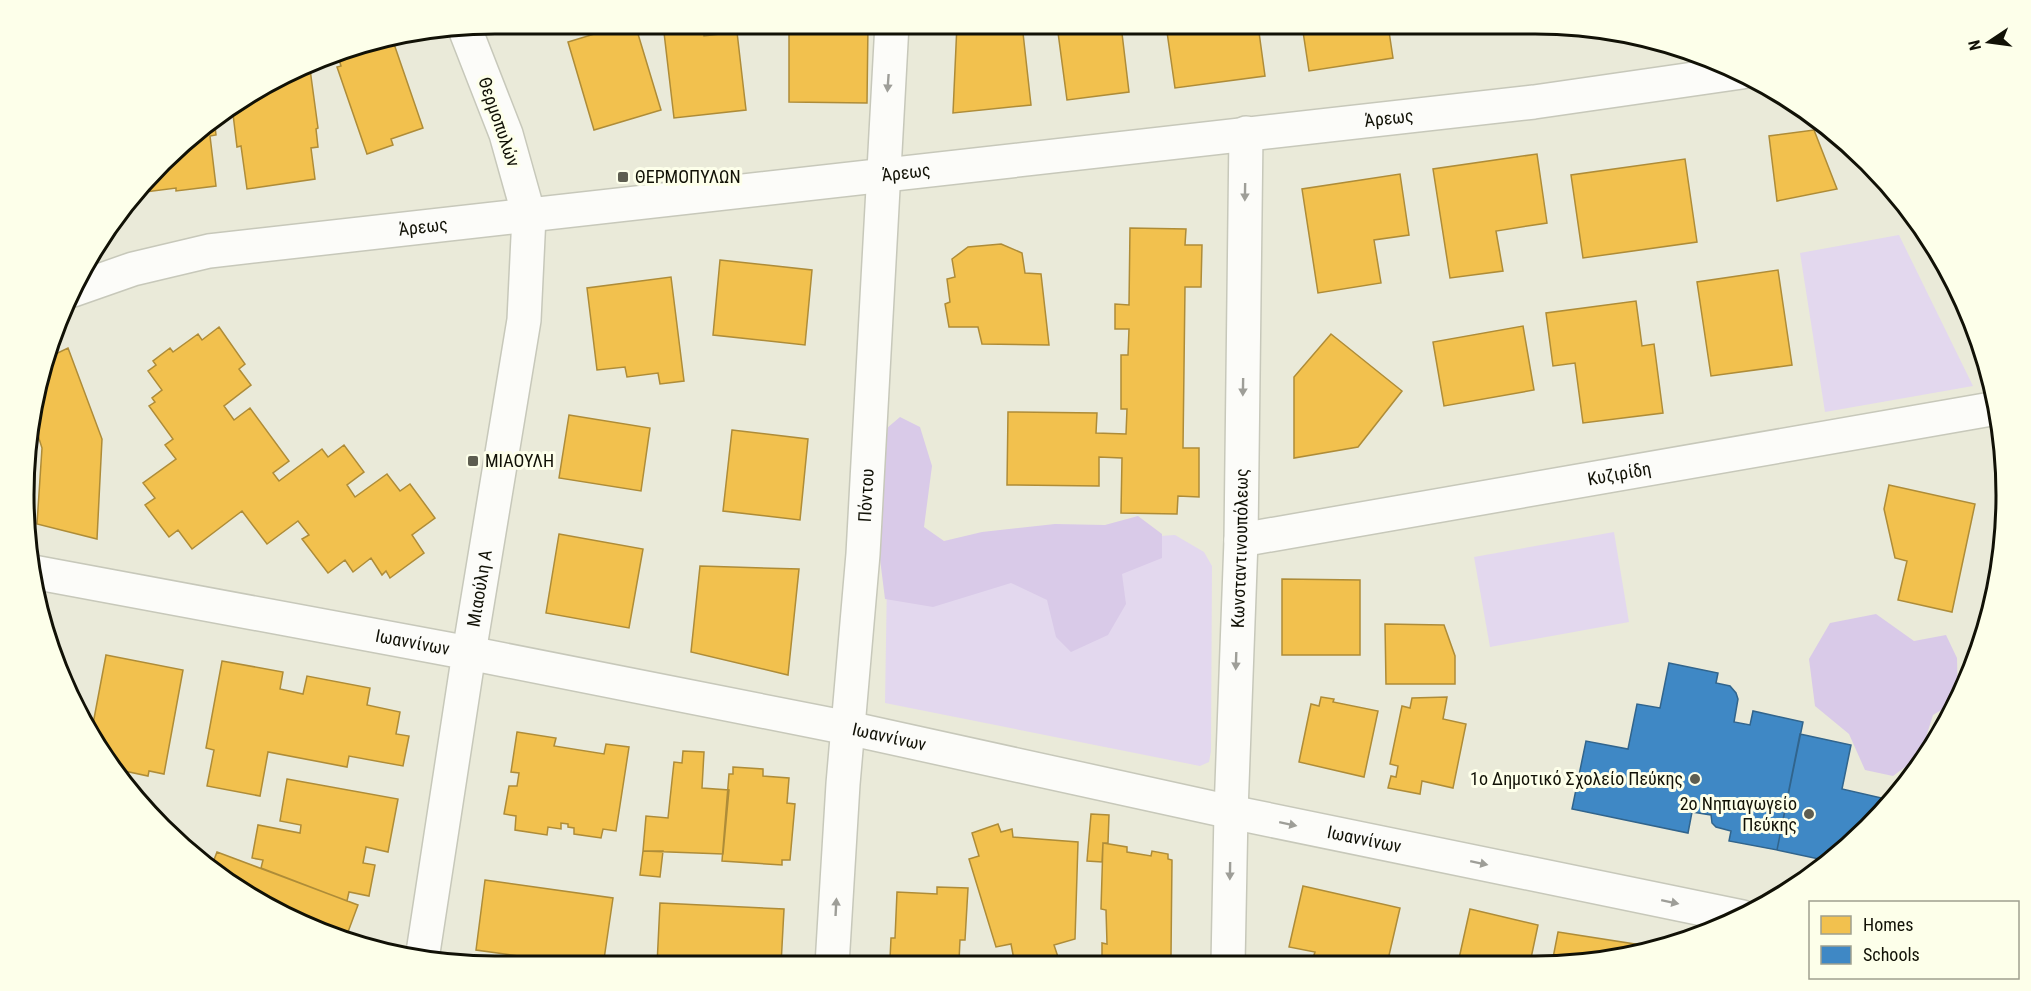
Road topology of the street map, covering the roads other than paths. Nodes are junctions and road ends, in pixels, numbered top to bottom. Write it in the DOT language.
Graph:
graph roads {
  1 [pos="891,34"];
  2 [pos="467,35"];
  3 [pos="1723,75"];
  4 [pos="1246,133"];
  5 [pos="882,175"];
  6 [pos="530,216"];
  7 [pos="85,286"];
  8 [pos="1989,409"];
  9 [pos="1241,540"];
  10 [pos="41,573"];
  11 [pos="469,653"];
  12 [pos="849,728"];
  13 [pos="1231,812"];
  14 [pos="1728,914"];
  15 [pos="423,951"];
  16 [pos="833,956"];
  17 [pos="1228,956"];
  1 -- 5 [label="street, Πόντου, one-way"];
  2 -- 6 [label="street, Θερμοπυλών"];
  3 -- 4 [label="street, Άρεως"];
  4 -- 5 [label="street, Άρεως"];
  4 -- 9 [label="street, Κωνσταντινουπόλεως, one-way"];
  5 -- 6 [label="street, Άρεως"];
  5 -- 12 [label="street, Πόντου"];
  6 -- 7 [label="street, Άρεως"];
  6 -- 11 [label="street, Μιαούλη Α"];
  8 -- 9 [label="street, Κυζιρίδη"];
  9 -- 13 [label="street, Κωνσταντινουπόλεως, one-way"];
  10 -- 11 [label="street, Ιωαννίνων"];
  11 -- 12 [label="street, Ιωαννίνων"];
  11 -- 15 [label="street, Μιαούλη Α"];
  12 -- 13 [label="street, Ιωαννίνων"];
  16 -- 12 [label="street, Πόντου, one-way"];
  13 -- 14 [label="street, Ιωαννίνων, one-way"];
  13 -- 17 [label="street, Κωνσταντινουπόλεως, one-way"];
}
